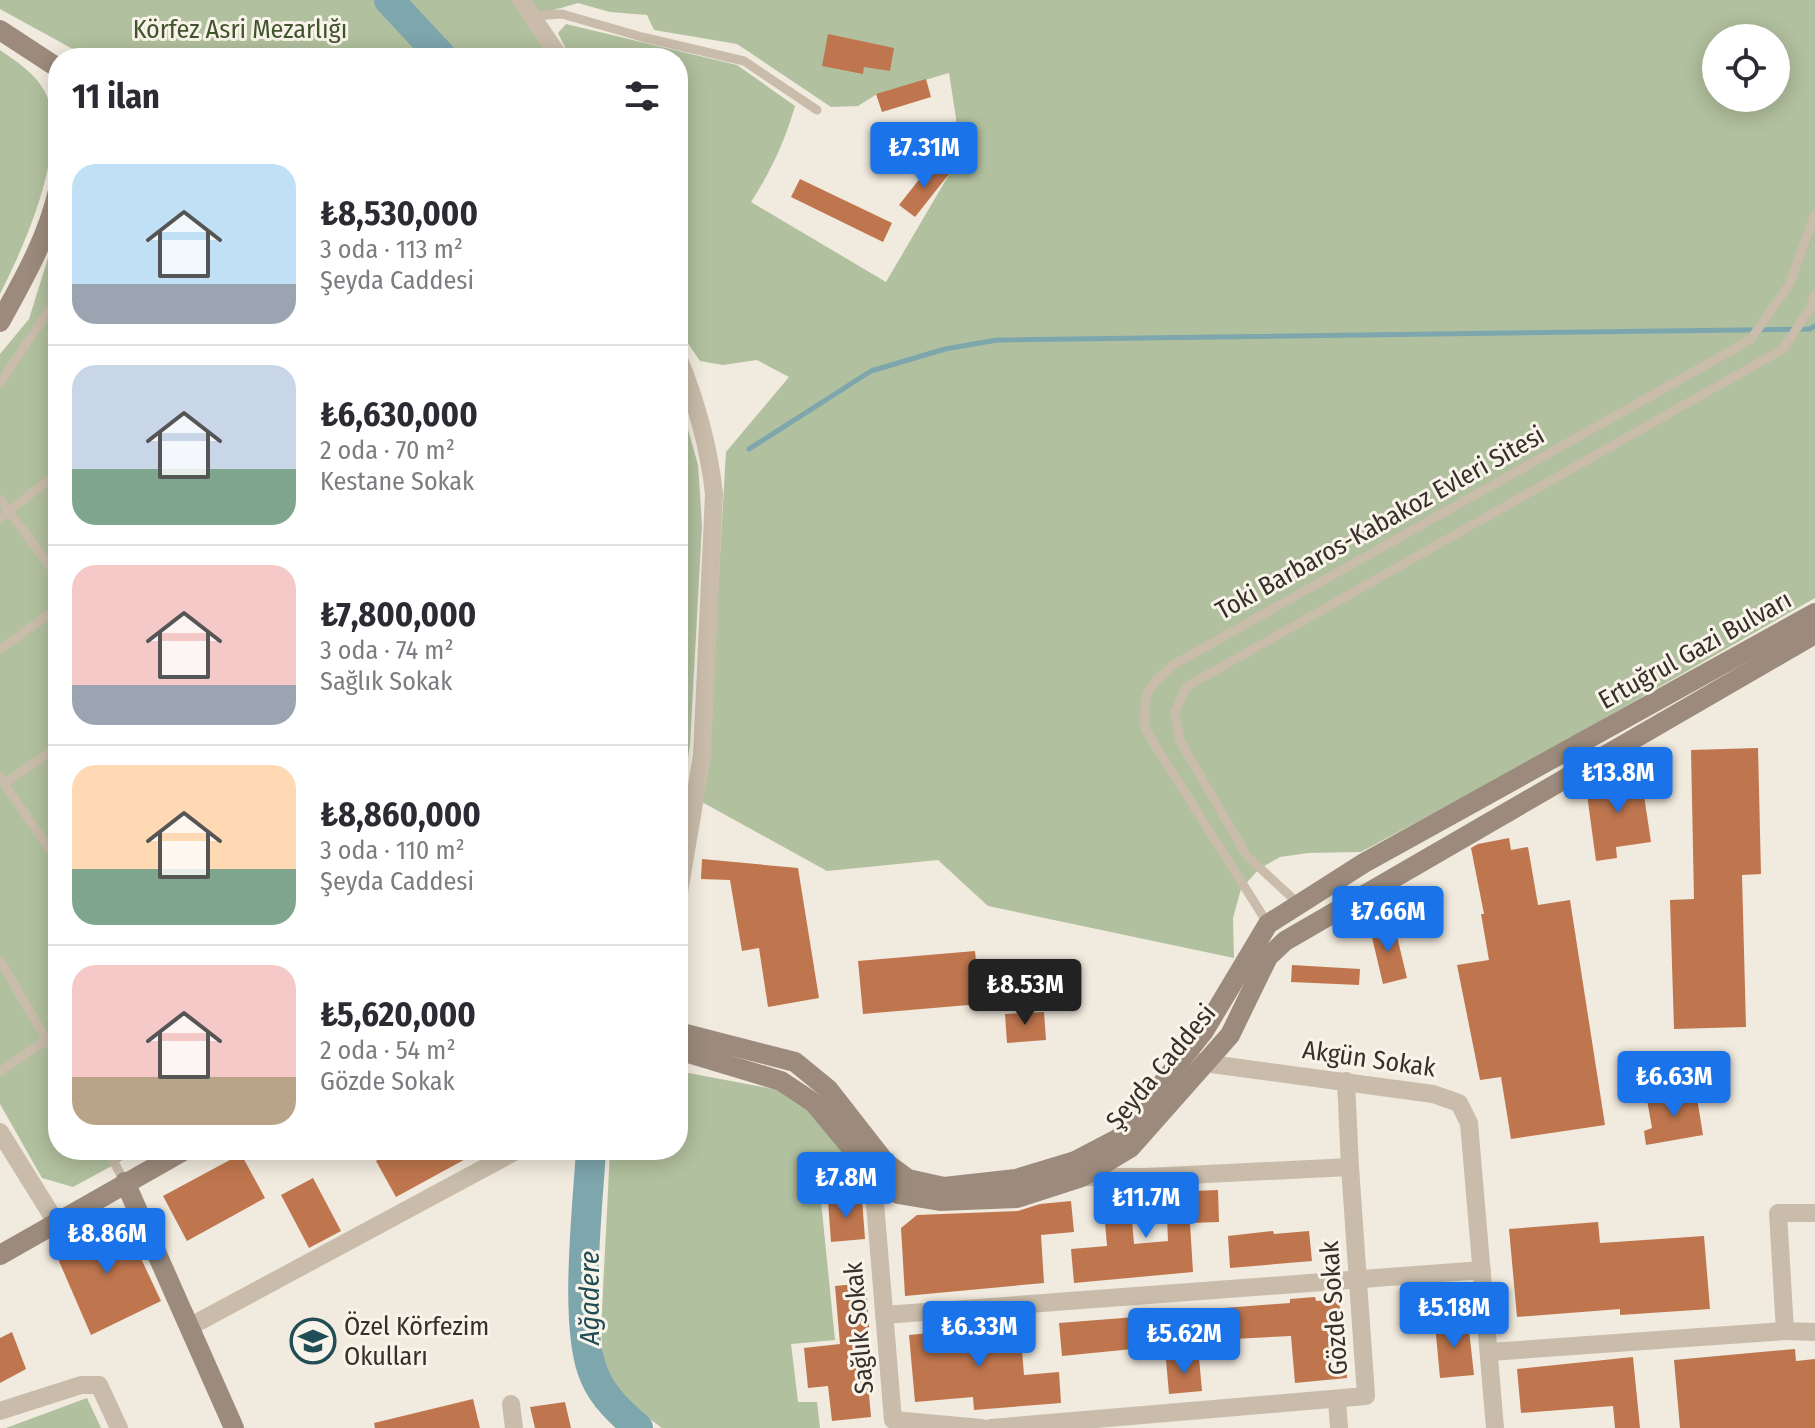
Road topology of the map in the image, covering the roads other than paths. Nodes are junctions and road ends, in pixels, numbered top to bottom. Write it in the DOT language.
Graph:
graph roads {
  1 [pos="521,0"];
  2 [pos="533,16"];
  3 [pos="0,30"];
  4 [pos="554,48"];
  5 [pos="48,61"];
  6 [pos="817,110"];
  7 [pos="1815,214"];
  8 [pos="48,226"];
  9 [pos="1815,294"];
  10 [pos="48,317"];
  11 [pos="0,322"];
  12 [pos="0,383"];
  13 [pos="688,386"];
  14 [pos="48,481"];
  15 [pos="0,499"];
  16 [pos="9,511"];
  17 [pos="0,518"];
  18 [pos="48,564"];
  19 [pos="1815,613"];
  20 [pos="48,615"];
  21 [pos="1815,634"];
  22 [pos="0,649"];
  23 [pos="48,753"];
  24 [pos="2,780"];
  25 [pos="688,839"];
  26 [pos="48,847"];
  27 [pos="1300,905"];
  28 [pos="1268,924"];
  29 [pos="1315,925"];
  30 [pos="0,961"];
  31 [pos="47,1039"];
  32 [pos="688,1046"];
  33 [pos="688,1048"];
  34 [pos="1181,1060"];
  35 [pos="1206,1062"];
  36 [pos="0,1072"];
  37 [pos="1346,1081"];
  38 [pos="0,1132"];
  39 [pos="871,1144"];
  40 [pos="113,1160"];
  41 [pos="166,1160"];
  42 [pos="499,1160"];
  43 [pos="1350,1167"];
  44 [pos="1079,1169"];
  45 [pos="873,1174"];
  46 [pos="125,1182"];
  47 [pos="1815,1213"];
  48 [pos="56,1222"];
  49 [pos="0,1255"];
  50 [pos="1482,1270"];
  51 [pos="1358,1277"];
  52 [pos="884,1315"];
  53 [pos="189,1327"];
  54 [pos="1785,1331"];
  55 [pos="1815,1332"];
  56 [pos="1490,1352"];
  57 [pos="1337,1399"];
  58 [pos="511,1404"];
  59 [pos="0,1411"];
  60 [pos="119,1428"];
  61 [pos="234,1428"];
  62 [pos="514,1428"];
  63 [pos="982,1428"];
  64 [pos="991,1428"];
  65 [pos="1339,1428"];
  66 [pos="1495,1428"];
  1 -- 2 [label="street"];
  2 -- 4 [label="street"];
  2 -- 6 [label="lane"];
  3 -- 5 [label="main road"];
  7 -- 28 [label="lane, Toki Barbaros-Kabakoz Evleri Sitesi"];
  8 -- 11 [label="main road"];
  9 -- 27 [label="lane, Toki Barbaros-Kabakoz Evleri Sitesi"];
  10 -- 12 [label="lane"];
  13 -- 25 [label="street"];
  14 -- 16 [label="lane"];
  15 -- 16 [label="lane"];
  16 -- 17 [label="lane"];
  16 -- 18 [label="lane"];
  19 -- 27 [label="main road, Ertuğrul Gazi Bulvarı"];
  20 -- 22 [label="lane"];
  21 -- 29 [label="main road, Ertuğrul Gazi Bulvarı"];
  23 -- 24 [label="lane"];
  24 -- 26 [label="lane"];
  27 -- 28 [label="main road, Ertuğrul Gazi Bulvarı"];
  28 -- 34 [label="main road, Şeyda Caddesi"];
  29 -- 35 [label="main road, Şeyda Caddesi"];
  30 -- 31 [label="lane"];
  31 -- 36 [label="lane"];
  32 -- 39 [label="main road, Şeyda Caddesi"];
  33 -- 45 [label="main road, Şeyda Caddesi"];
  34 -- 35 [label="street, Akgün Sokak"];
  34 -- 44 [label="main road, Şeyda Caddesi"];
  35 -- 37 [label="street, Akgün Sokak"];
  35 -- 44 [label="main road, Şeyda Caddesi"];
  37 -- 43 [label="street, Gözde Sokak"];
  37 -- 50 [label="street, Akgün Sokak"];
  38 -- 48 [label="street"];
  39 -- 44 [label="main road, Şeyda Caddesi"];
  39 -- 45 [label="street, Sağlık Sokak"];
  40 -- 46 [label="lane"];
  41 -- 46 [label="main road"];
  42 -- 53 [label="street"];
  43 -- 44 [label="street"];
  43 -- 51 [label="street, Gözde Sokak"];
  44 -- 45 [label="main road, Şeyda Caddesi"];
  45 -- 52 [label="street, Sağlık Sokak"];
  46 -- 48 [label="main road"];
  46 -- 53 [label="main road"];
  47 -- 54 [label="street"];
  48 -- 49 [label="main road"];
  50 -- 51 [label="street"];
  50 -- 56 [label="street, Akgün Sokak"];
  51 -- 52 [label="street"];
  51 -- 57 [label="street, Gözde Sokak"];
  52 -- 63 [label="street, Sağlık Sokak"];
  53 -- 61 [label="main road"];
  54 -- 55 [label="street"];
  54 -- 56 [label="street"];
  56 -- 66 [label="street, Akgün Sokak"];
  57 -- 64 [label="street, Gözde Sokak"];
  57 -- 65 [label="street"];
  58 -- 62 [label="street"];
  59 -- 60 [label="street"];
}
